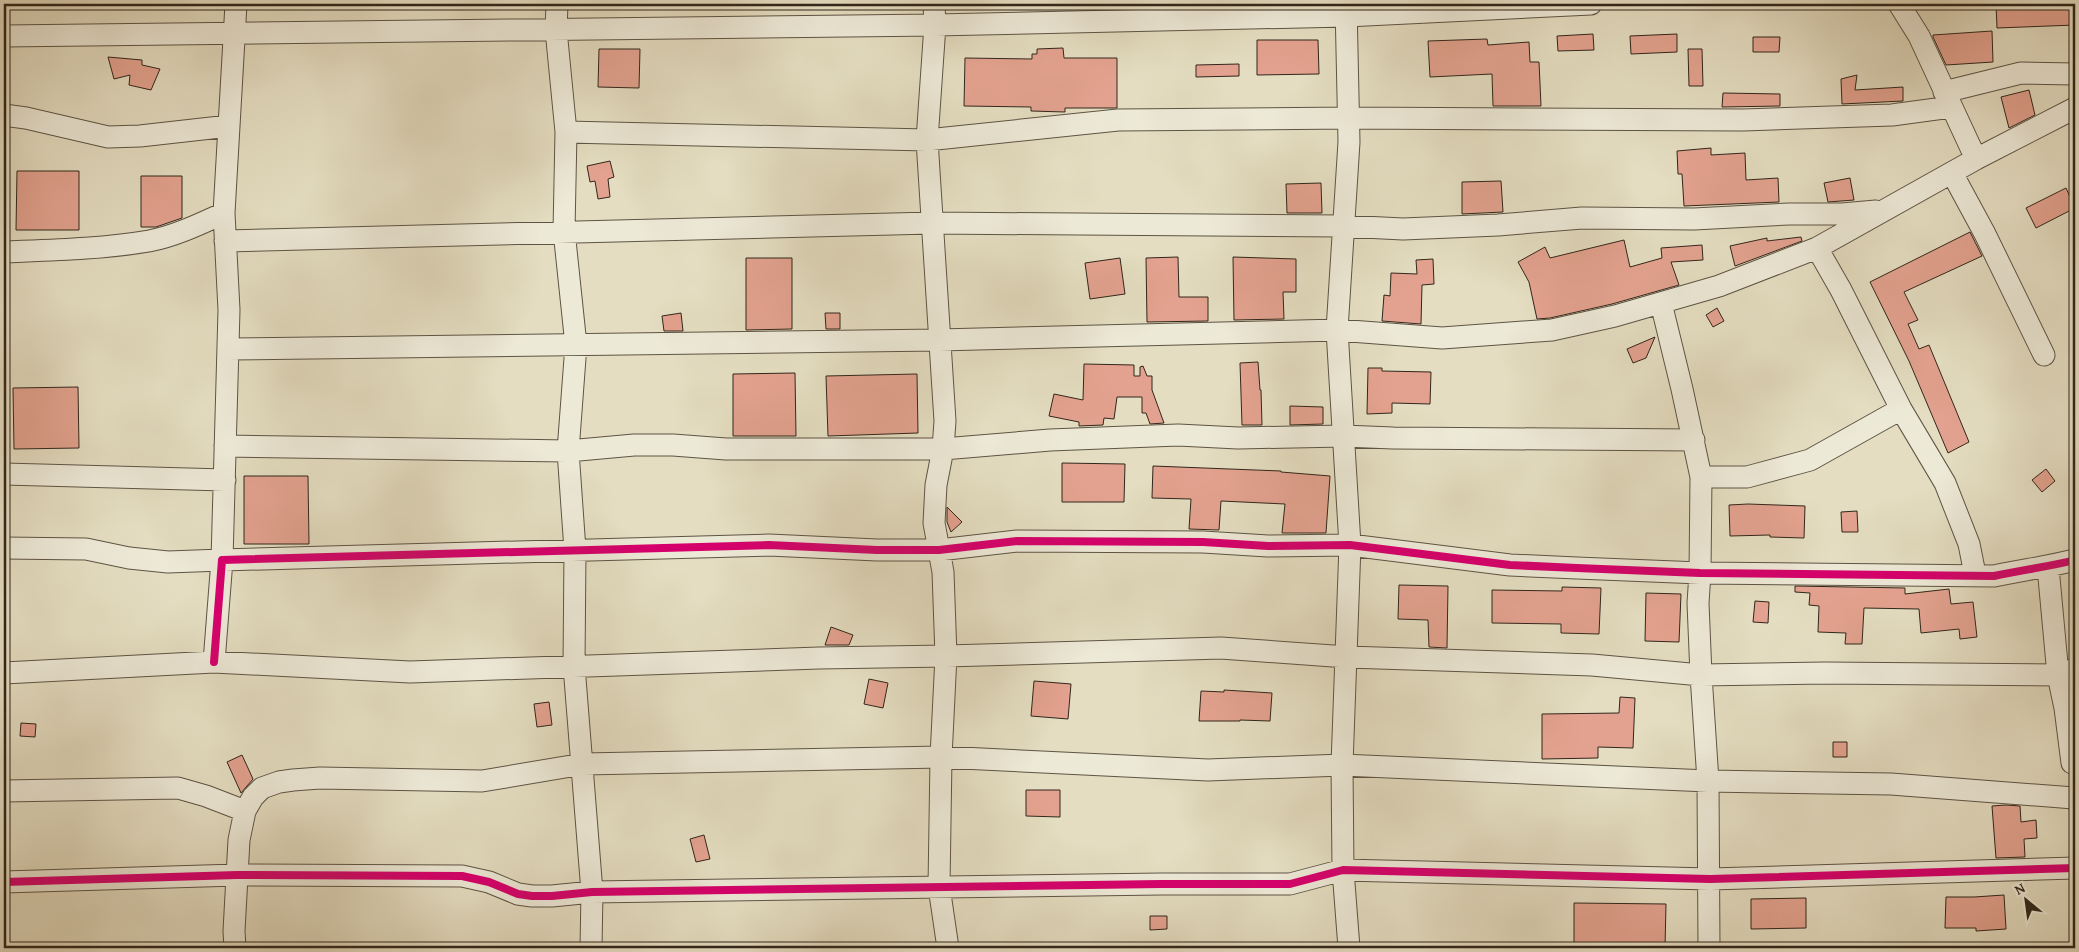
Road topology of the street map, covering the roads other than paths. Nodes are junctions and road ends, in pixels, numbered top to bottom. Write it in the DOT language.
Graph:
graph roads {
  1 [pos="236,4"];
  2 [pos="557,4"];
  3 [pos="934,4"];
  4 [pos="1591,4"];
  5 [pos="1899,4"];
  6 [pos="1346,10"];
  7 [pos="935,25"];
  8 [pos="556,30"];
  9 [pos="235,33"];
  10 [pos="4,36"];
  11 [pos="2075,74"];
  12 [pos="1948,100"];
  13 [pos="2075,108"];
  14 [pos="4,115"];
  15 [pos="1349,118"];
  16 [pos="229,126"];
  17 [pos="566,132"];
  18 [pos="927,140"];
  19 [pos="1976,159"];
  20 [pos="1952,173"];
  21 [pos="1884,210"];
  22 [pos="224,213"];
  23 [pos="932,224"];
  24 [pos="1343,226"];
  25 [pos="564,232"];
  26 [pos="225,240"];
  27 [pos="1817,248"];
  28 [pos="4,252"];
  29 [pos="1661,303"];
  30 [pos="1337,330"];
  31 [pos="939,340"];
  32 [pos="576,345"];
  33 [pos="228,349"];
  34 [pos="2044,355"];
  35 [pos="1901,409"];
  36 [pos="1343,436"];
  37 [pos="1694,440"];
  38 [pos="225,446"];
  39 [pos="943,449"];
  40 [pos="568,451"];
  41 [pos="4,474"];
  42 [pos="1701,477"];
  43 [pos="224,480"];
  44 [pos="1350,545"];
  45 [pos="4,548"];
  46 [pos="575,550"];
  47 [pos="939,550"];
  48 [pos="222,560"];
  49 [pos="2075,560"];
  50 [pos="2048,567"];
  51 [pos="1700,573"];
  52 [pos="1975,574"];
  53 [pos="946,656"];
  54 [pos="1347,657"];
  55 [pos="214,662"];
  56 [pos="574,666"];
  57 [pos="2067,672"];
  58 [pos="4,673"];
  59 [pos="1701,675"];
  60 [pos="940,757"];
  61 [pos="2073,762"];
  62 [pos="583,764"];
  63 [pos="1342,765"];
  64 [pos="1708,781"];
  65 [pos="4,791"];
  66 [pos="2074,804"];
  67 [pos="245,812"];
  68 [pos="2075,868"];
  69 [pos="1343,870"];
  70 [pos="237,875"];
  71 [pos="1710,879"];
  72 [pos="4,882"];
  73 [pos="939,887"];
  74 [pos="592,892"];
  75 [pos="235,948"];
  76 [pos="591,948"];
  77 [pos="948,948"];
  78 [pos="1349,948"];
  79 [pos="1709,948"];
  1 -- 9 [label="street"];
  2 -- 8 [label="street"];
  3 -- 7 [label="street"];
  4 -- 6 [label="street"];
  5 -- 12 [label="street"];
  6 -- 7 [label="street"];
  6 -- 15 [label="street"];
  7 -- 8 [label="street"];
  7 -- 18 [label="street"];
  8 -- 9 [label="street"];
  8 -- 17 [label="street"];
  9 -- 10 [label="street"];
  9 -- 16 [label="street"];
  11 -- 12 [label="street"];
  12 -- 15 [label="street"];
  12 -- 19 [label="street"];
  13 -- 19 [label="street"];
  14 -- 16 [label="street"];
  15 -- 18 [label="street"];
  15 -- 24 [label="street"];
  16 -- 22 [label="street"];
  17 -- 18 [label="street"];
  17 -- 25 [label="street"];
  18 -- 23 [label="street"];
  19 -- 20 [label="street"];
  20 -- 21 [label="street"];
  20 -- 34 [label="street"];
  21 -- 24 [label="street"];
  21 -- 27 [label="street"];
  22 -- 26 [label="street"];
  22 -- 28 [label="street"];
  23 -- 24 [label="street"];
  23 -- 25 [label="street"];
  23 -- 31 [label="street"];
  24 -- 30 [label="street"];
  25 -- 26 [label="street"];
  25 -- 32 [label="street"];
  26 -- 33 [label="street"];
  27 -- 29 [label="street"];
  27 -- 35 [label="street"];
  29 -- 30 [label="street"];
  29 -- 37 [label="street"];
  30 -- 31 [label="street"];
  30 -- 36 [label="street"];
  31 -- 32 [label="street"];
  31 -- 39 [label="street"];
  32 -- 33 [label="street"];
  32 -- 40 [label="street"];
  33 -- 38 [label="street"];
  35 -- 42 [label="street"];
  35 -- 52 [label="street"];
  36 -- 37 [label="street"];
  36 -- 39 [label="street"];
  36 -- 44 [label="street"];
  37 -- 42 [label="street"];
  38 -- 40 [label="street"];
  38 -- 43 [label="street"];
  39 -- 40 [label="street"];
  39 -- 47 [label="street"];
  40 -- 46 [label="street"];
  41 -- 43 [label="street"];
  42 -- 51 [label="street"];
  43 -- 48 [label="street"];
  44 -- 47 [label="street"];
  44 -- 51 [label="street"];
  44 -- 54 [label="street"];
  45 -- 48 [label="street"];
  46 -- 47 [label="street"];
  46 -- 48 [label="street"];
  46 -- 56 [label="street"];
  47 -- 53 [label="street"];
  48 -- 55 [label="street"];
  49 -- 50 [label="street"];
  50 -- 52 [label="street"];
  50 -- 57 [label="street"];
  51 -- 52 [label="street"];
  51 -- 59 [label="street"];
  53 -- 54 [label="street"];
  53 -- 56 [label="street"];
  53 -- 60 [label="street"];
  54 -- 59 [label="street"];
  54 -- 63 [label="street"];
  55 -- 56 [label="street"];
  55 -- 58 [label="street"];
  56 -- 62 [label="street"];
  57 -- 59 [label="street"];
  57 -- 61 [label="street"];
  59 -- 64 [label="street"];
  60 -- 62 [label="street"];
  60 -- 63 [label="street"];
  60 -- 73 [label="street"];
  61 -- 66 [label="street"];
  62 -- 67 [label="street"];
  62 -- 74 [label="street"];
  63 -- 64 [label="street"];
  63 -- 69 [label="street"];
  64 -- 66 [label="street"];
  64 -- 71 [label="street"];
  65 -- 67 [label="street"];
  67 -- 70 [label="street"];
  68 -- 71 [label="street"];
  69 -- 71 [label="street"];
  69 -- 73 [label="street"];
  69 -- 78 [label="street"];
  70 -- 72 [label="street"];
  70 -- 74 [label="street"];
  70 -- 75 [label="street"];
  71 -- 79 [label="street"];
  73 -- 74 [label="street"];
  73 -- 77 [label="street"];
  74 -- 76 [label="street"];
}
